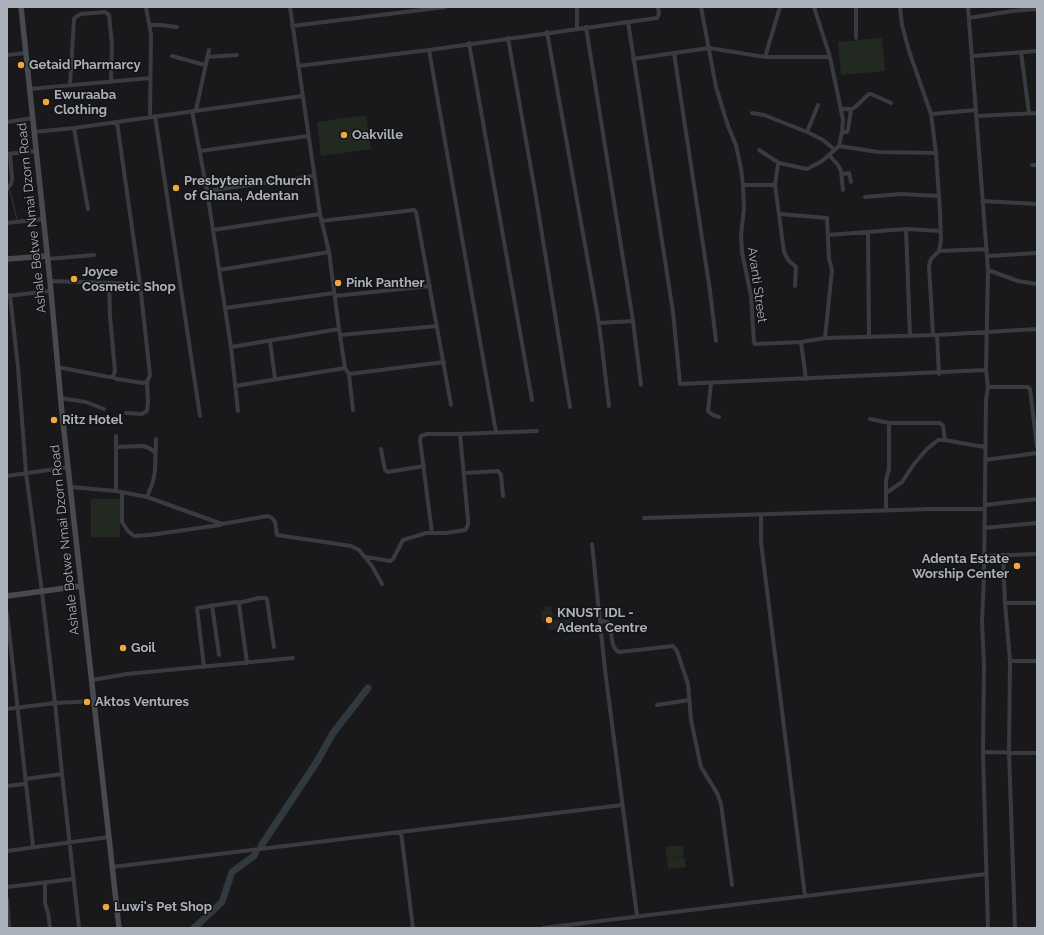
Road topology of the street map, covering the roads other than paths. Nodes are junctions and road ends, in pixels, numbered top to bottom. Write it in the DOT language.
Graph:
graph roads {
  1 [pos="21,7"];
  2 [pos="146,7"];
  3 [pos="290,7"];
  4 [pos="445,7"];
  5 [pos="577,7"];
  6 [pos="658,7"];
  7 [pos="701,7"];
  8 [pos="780,7"];
  9 [pos="814,7"];
  10 [pos="856,7"];
  11 [pos="900,7"];
  12 [pos="968,7"];
  13 [pos="1012,9"];
  14 [pos="1037,9"];
  15 [pos="970,18"];
  16 [pos="628,22"];
  17 [pos="150,25"];
  18 [pos="292,26"];
  19 [pos="177,27"];
  20 [pos="586,27"];
  21 [pos="577,28"];
  22 [pos="547,32"];
  23 [pos="508,38"];
  24 [pos="856,38"];
  25 [pos="469,44"];
  26 [pos="710,48"];
  27 [pos="209,50"];
  28 [pos="429,50"];
  29 [pos="1037,51"];
  30 [pos="1021,52"];
  31 [pos="26,53"];
  32 [pos="674,53"];
  33 [pos="7,55"];
  34 [pos="237,55"];
  35 [pos="172,56"];
  36 [pos="973,56"];
  37 [pos="207,57"];
  38 [pos="765,57"];
  39 [pos="830,57"];
  40 [pos="633,59"];
  41 [pos="206,65"];
  42 [pos="298,66"];
  43 [pos="150,78"];
  44 [pos="111,81"];
  45 [pos="70,85"];
  46 [pos="30,89"];
  47 [pos="302,96"];
  48 [pos="891,102"];
  49 [pos="818,105"];
  50 [pos="841,109"];
  51 [pos="851,109"];
  52 [pos="194,110"];
  53 [pos="976,110"];
  54 [pos="752,113"];
  55 [pos="1029,113"];
  56 [pos="1037,113"];
  57 [pos="931,114"];
  58 [pos="155,116"];
  59 [pos="977,116"];
  60 [pos="150,117"];
  61 [pos="33,118"];
  62 [pos="7,122"];
  63 [pos="117,122"];
  64 [pos="74,128"];
  65 [pos="34,132"];
  66 [pos="808,132"];
  67 [pos="842,132"];
  68 [pos="308,136"];
  69 [pos="839,146"];
  70 [pos="759,150"];
  71 [pos="835,150"];
  72 [pos="36,151"];
  73 [pos="200,151"];
  74 [pos="936,153"];
  75 [pos="8,154"];
  76 [pos="829,155"];
  77 [pos="779,163"];
  78 [pos="841,174"];
  79 [pos="314,176"];
  80 [pos="851,182"];
  81 [pos="743,185"];
  82 [pos="775,185"];
  83 [pos="8,188"];
  84 [pos="207,190"];
  85 [pos="843,190"];
  86 [pos="939,196"];
  87 [pos="865,197"];
  88 [pos="982,201"];
  89 [pos="1037,204"];
  90 [pos="88,209"];
  91 [pos="320,214"];
  92 [pos="779,214"];
  93 [pos="43,219"];
  94 [pos="321,221"];
  95 [pos="7,223"];
  96 [pos="906,229"];
  97 [pos="213,230"];
  98 [pos="941,231"];
  99 [pos="868,233"];
  100 [pos="828,235"];
  101 [pos="987,248"];
  102 [pos="939,251"];
  103 [pos="329,252"];
  104 [pos="1037,253"];
  105 [pos="94,256"];
  106 [pos="988,256"];
  107 [pos="47,257"];
  108 [pos="7,259"];
  109 [pos="219,270"];
  110 [pos="988,270"];
  111 [pos="50,281"];
  112 [pos="109,283"];
  113 [pos="140,284"];
  114 [pos="1037,284"];
  115 [pos="430,286"];
  116 [pos="795,286"];
  117 [pos="50,291"];
  118 [pos="335,295"];
  119 [pos="8,296"];
  120 [pos="225,308"];
  121 [pos="633,321"];
  122 [pos="599,323"];
  123 [pos="437,326"];
  124 [pos="339,329"];
  125 [pos="1037,329"];
  126 [pos="987,332"];
  127 [pos="340,335"];
  128 [pos="935,335"];
  129 [pos="869,336"];
  130 [pos="910,336"];
  131 [pos="825,338"];
  132 [pos="270,341"];
  133 [pos="716,341"];
  134 [pos="801,342"];
  135 [pos="231,347"];
  136 [pos="444,362"];
  137 [pos="938,364"];
  138 [pos="58,367"];
  139 [pos="345,368"];
  140 [pos="986,370"];
  141 [pos="947,373"];
  142 [pos="349,374"];
  143 [pos="939,374"];
  144 [pos="112,377"];
  145 [pos="275,379"];
  146 [pos="806,379"];
  147 [pos="147,382"];
  148 [pos="711,384"];
  149 [pos="641,385"];
  150 [pos="235,386"];
  151 [pos="988,387"];
  152 [pos="60,398"];
  153 [pos="532,400"];
  154 [pos="451,405"];
  155 [pos="609,406"];
  156 [pos="570,407"];
  157 [pos="104,409"];
  158 [pos="353,410"];
  159 [pos="238,411"];
  160 [pos="126,413"];
  161 [pos="200,416"];
  162 [pos="720,417"];
  163 [pos="870,419"];
  164 [pos="890,422"];
  165 [pos="537,431"];
  166 [pos="496,432"];
  167 [pos="460,434"];
  168 [pos="116,436"];
  169 [pos="156,439"];
  170 [pos="945,440"];
  171 [pos="116,447"];
  172 [pos="986,447"];
  173 [pos="1037,447"];
  174 [pos="381,449"];
  175 [pos="156,453"];
  176 [pos="1037,453"];
  177 [pos="985,460"];
  178 [pos="424,466"];
  179 [pos="69,467"];
  180 [pos="26,473"];
  181 [pos="464,473"];
  182 [pos="7,476"];
  183 [pos="71,487"];
  184 [pos="116,490"];
  185 [pos="122,492"];
  186 [pos="886,493"];
  187 [pos="503,496"];
  188 [pos="147,497"];
  189 [pos="1037,499"];
  190 [pos="984,507"];
  191 [pos="886,511"];
  192 [pos="761,515"];
  193 [pos="644,518"];
  194 [pos="1037,523"];
  195 [pos="222,524"];
  196 [pos="984,528"];
  197 [pos="432,533"];
  198 [pos="592,544"];
  199 [pos="1037,554"];
  200 [pos="1003,555"];
  201 [pos="984,556"];
  202 [pos="366,557"];
  203 [pos="382,584"];
  204 [pos="81,586"];
  205 [pos="42,592"];
  206 [pos="7,596"];
  207 [pos="238,602"];
  208 [pos="1005,603"];
  209 [pos="1037,603"];
  210 [pos="212,605"];
  211 [pos="7,612"];
  212 [pos="600,622"];
  213 [pos="274,647"];
  214 [pos="219,655"];
  215 [pos="293,658"];
  216 [pos="1010,661"];
  217 [pos="1037,661"];
  218 [pos="246,663"];
  219 [pos="204,667"];
  220 [pos="92,680"];
  221 [pos="689,700"];
  222 [pos="94,701"];
  223 [pos="55,703"];
  224 [pos="657,705"];
  225 [pos="17,708"];
  226 [pos="7,709"];
  227 [pos="983,752"];
  228 [pos="1009,752"];
  229 [pos="1037,753"];
  230 [pos="62,774"];
  231 [pos="25,782"];
  232 [pos="7,786"];
  233 [pos="622,805"];
  234 [pos="401,832"];
  235 [pos="109,837"];
  236 [pos="69,842"];
  237 [pos="33,846"];
  238 [pos="7,851"];
  239 [pos="112,867"];
  240 [pos="986,874"];
  241 [pos="73,879"];
  242 [pos="45,883"];
  243 [pos="732,885"];
  244 [pos="7,887"];
  245 [pos="805,896"];
  246 [pos="7,899"];
  247 [pos="637,916"];
  248 [pos="10,928"];
  249 [pos="50,928"];
  250 [pos="79,928"];
  251 [pos="119,928"];
  252 [pos="413,928"];
  253 [pos="543,928"];
  254 [pos="988,928"];
  255 [pos="1015,928"];
  1 -- 31 [label="main road, Ashale Botwe Nmai Dzorn Road"];
  2 -- 17 [label="street"];
  3 -- 18 [label="street"];
  4 -- 18 [label="street"];
  5 -- 21 [label="street"];
  6 -- 16 [label="street"];
  7 -- 26 [label="street, Avanti Street"];
  8 -- 38 [label="street"];
  9 -- 39 [label="street"];
  10 -- 24 [label="street"];
  11 -- 57 [label="street"];
  12 -- 15 [label="street"];
  13 -- 14 [label="street"];
  13 -- 15 [label="street"];
  15 -- 36 [label="street"];
  16 -- 20 [label="street"];
  16 -- 40 [label="street"];
  17 -- 19 [label="street"];
  17 -- 43 [label="street"];
  18 -- 42 [label="street"];
  20 -- 21 [label="street"];
  20 -- 121 [label="street"];
  21 -- 22 [label="street"];
  22 -- 23 [label="street"];
  22 -- 122 [label="street"];
  23 -- 25 [label="street"];
  23 -- 156 [label="street"];
  25 -- 28 [label="street"];
  25 -- 153 [label="street"];
  26 -- 32 [label="street"];
  26 -- 38 [label="street"];
  26 -- 81 [label="street, Avanti Street"];
  27 -- 37 [label="street"];
  28 -- 42 [label="street"];
  28 -- 166 [label="street"];
  29 -- 30 [label="street"];
  30 -- 36 [label="street"];
  30 -- 55 [label="street"];
  31 -- 33 [label="street"];
  31 -- 46 [label="main road, Ashale Botwe Nmai Dzorn Road"];
  32 -- 40 [label="street"];
  32 -- 133 [label="street"];
  34 -- 37 [label="street"];
  35 -- 41 [label="street"];
  36 -- 53 [label="street"];
  37 -- 41 [label="street"];
  38 -- 39 [label="street"];
  39 -- 50 [label="street"];
  40 -- 148 [label="street"];
  41 -- 52 [label="street"];
  42 -- 47 [label="street"];
  43 -- 44 [label="street"];
  43 -- 60 [label="street"];
  44 -- 45 [label="street"];
  44 -- 45 [label="street"];
  45 -- 46 [label="street"];
  46 -- 61 [label="main road, Ashale Botwe Nmai Dzorn Road"];
  47 -- 52 [label="street"];
  47 -- 68 [label="street"];
  48 -- 51 [label="street"];
  49 -- 66 [label="street"];
  50 -- 51 [label="street"];
  50 -- 67 [label="street"];
  51 -- 67 [label="street"];
  52 -- 58 [label="street"];
  52 -- 73 [label="street"];
  53 -- 57 [label="street"];
  53 -- 59 [label="street"];
  54 -- 66 [label="street"];
  55 -- 56 [label="street"];
  55 -- 59 [label="street"];
  57 -- 74 [label="street"];
  58 -- 60 [label="street"];
  58 -- 161 [label="street"];
  59 -- 88 [label="street"];
  60 -- 63 [label="street"];
  61 -- 62 [label="street"];
  61 -- 65 [label="main road, Ashale Botwe Nmai Dzorn Road"];
  63 -- 64 [label="street"];
  63 -- 113 [label="street"];
  64 -- 65 [label="street"];
  64 -- 90 [label="street"];
  65 -- 72 [label="main road, Ashale Botwe Nmai Dzorn Road"];
  66 -- 71 [label="street"];
  67 -- 69 [label="street"];
  68 -- 73 [label="street"];
  68 -- 79 [label="street"];
  69 -- 71 [label="street"];
  69 -- 74 [label="street"];
  70 -- 77 [label="street"];
  71 -- 76 [label="street"];
  72 -- 75 [label="street"];
  72 -- 93 [label="main road, Ashale Botwe Nmai Dzorn Road"];
  73 -- 84 [label="street"];
  74 -- 86 [label="street"];
  75 -- 83 [label="street"];
  76 -- 77 [label="street"];
  76 -- 78 [label="street"];
  77 -- 82 [label="street"];
  78 -- 80 [label="street"];
  78 -- 85 [label="street"];
  79 -- 84 [label="street"];
  79 -- 91 [label="street"];
  81 -- 82 [label="street"];
  81 -- 134 [label="street, Avanti Street"];
  82 -- 92 [label="street"];
  84 -- 97 [label="street"];
  86 -- 87 [label="street"];
  86 -- 98 [label="street"];
  88 -- 89 [label="street"];
  88 -- 101 [label="street"];
  91 -- 94 [label="street"];
  91 -- 97 [label="street"];
  92 -- 100 [label="street"];
  92 -- 116 [label="street"];
  93 -- 95 [label="street"];
  93 -- 107 [label="main road, Ashale Botwe Nmai Dzorn Road"];
  94 -- 103 [label="street"];
  94 -- 115 [label="street"];
  96 -- 98 [label="street"];
  96 -- 99 [label="street"];
  96 -- 130 [label="street"];
  97 -- 109 [label="street"];
  98 -- 102 [label="street"];
  99 -- 100 [label="street"];
  99 -- 129 [label="street"];
  100 -- 131 [label="street"];
  101 -- 102 [label="street"];
  101 -- 106 [label="street"];
  102 -- 128 [label="street"];
  103 -- 109 [label="street"];
  103 -- 118 [label="street"];
  104 -- 106 [label="street"];
  105 -- 107 [label="street"];
  106 -- 110 [label="street"];
  107 -- 108 [label="main road"];
  107 -- 111 [label="main road, Ashale Botwe Nmai Dzorn Road"];
  109 -- 120 [label="street"];
  110 -- 114 [label="street"];
  110 -- 126 [label="street"];
  111 -- 112 [label="street"];
  111 -- 117 [label="main road, Ashale Botwe Nmai Dzorn Road"];
  112 -- 113 [label="street"];
  112 -- 144 [label="street"];
  113 -- 147 [label="street"];
  115 -- 118 [label="street"];
  115 -- 123 [label="street"];
  117 -- 119 [label="street"];
  117 -- 138 [label="main road, Ashale Botwe Nmai Dzorn Road"];
  118 -- 120 [label="street"];
  118 -- 124 [label="street"];
  119 -- 180 [label="street"];
  120 -- 135 [label="street"];
  121 -- 122 [label="street"];
  121 -- 149 [label="street"];
  122 -- 155 [label="street"];
  123 -- 127 [label="street"];
  123 -- 136 [label="street"];
  124 -- 127 [label="street"];
  124 -- 132 [label="street"];
  125 -- 126 [label="street, Avanti Street"];
  126 -- 128 [label="street, Avanti Street"];
  126 -- 140 [label="street"];
  127 -- 139 [label="street"];
  128 -- 130 [label="street, Avanti Street"];
  128 -- 137 [label="street"];
  129 -- 130 [label="street, Avanti Street"];
  129 -- 131 [label="street, Avanti Street"];
  131 -- 134 [label="street, Avanti Street"];
  132 -- 135 [label="street"];
  132 -- 145 [label="street"];
  134 -- 146 [label="street"];
  135 -- 150 [label="street"];
  136 -- 142 [label="street"];
  136 -- 154 [label="street"];
  137 -- 141 [label="street"];
  137 -- 143 [label="street"];
  138 -- 144 [label="street"];
  138 -- 152 [label="main road, Ashale Botwe Nmai Dzorn Road"];
  139 -- 142 [label="street"];
  139 -- 145 [label="street"];
  140 -- 141 [label="street"];
  140 -- 151 [label="street"];
  141 -- 143 [label="street"];
  142 -- 158 [label="street"];
  143 -- 146 [label="street"];
  144 -- 147 [label="street"];
  145 -- 150 [label="street"];
  146 -- 148 [label="street"];
  147 -- 160 [label="street"];
  148 -- 162 [label="street"];
  150 -- 159 [label="street"];
  151 -- 172 [label="street"];
  151 -- 173 [label="street"];
  152 -- 157 [label="street"];
  152 -- 179 [label="main road, Ashale Botwe Nmai Dzorn Road"];
  163 -- 164 [label="street"];
  164 -- 170 [label="street"];
  164 -- 186 [label="street"];
  165 -- 166 [label="street"];
  166 -- 167 [label="street"];
  167 -- 178 [label="street"];
  167 -- 181 [label="street"];
  168 -- 171 [label="street"];
  169 -- 175 [label="street"];
  170 -- 172 [label="street"];
  170 -- 186 [label="street"];
  171 -- 175 [label="street"];
  171 -- 184 [label="street"];
  172 -- 177 [label="street"];
  174 -- 178 [label="street"];
  175 -- 188 [label="street"];
  176 -- 177 [label="street"];
  177 -- 190 [label="street"];
  178 -- 197 [label="street"];
  179 -- 180 [label="street"];
  179 -- 183 [label="main road, Ashale Botwe Nmai Dzorn Road"];
  180 -- 182 [label="street"];
  180 -- 205 [label="street"];
  181 -- 187 [label="street"];
  181 -- 197 [label="street"];
  183 -- 184 [label="street"];
  183 -- 204 [label="main road, Ashale Botwe Nmai Dzorn Road"];
  184 -- 185 [label="street"];
  185 -- 188 [label="street"];
  185 -- 195 [label="street"];
  186 -- 191 [label="street"];
  188 -- 195 [label="street"];
  189 -- 190 [label="street"];
  190 -- 191 [label="street"];
  190 -- 196 [label="street"];
  191 -- 192 [label="street"];
  192 -- 193 [label="street"];
  192 -- 245 [label="street"];
  194 -- 196 [label="street"];
  195 -- 202 [label="street"];
  196 -- 201 [label="street"];
  197 -- 202 [label="street"];
  198 -- 212 [label="street"];
  199 -- 200 [label="street"];
  200 -- 201 [label="street"];
  200 -- 208 [label="street"];
  201 -- 227 [label="street"];
  202 -- 203 [label="street"];
  204 -- 205 [label="main road"];
  204 -- 220 [label="main road, Ashale Botwe Nmai Dzorn Road"];
  205 -- 206 [label="main road"];
  205 -- 223 [label="street"];
  207 -- 210 [label="street"];
  207 -- 213 [label="street"];
  207 -- 218 [label="street"];
  208 -- 209 [label="street"];
  208 -- 216 [label="street"];
  210 -- 214 [label="street"];
  210 -- 219 [label="street"];
  211 -- 225 [label="street"];
  212 -- 221 [label="street"];
  212 -- 233 [label="street"];
  215 -- 218 [label="street"];
  216 -- 217 [label="street"];
  216 -- 228 [label="street"];
  218 -- 219 [label="street"];
  219 -- 220 [label="street"];
  220 -- 222 [label="main road, Ashale Botwe Nmai Dzorn Road"];
  221 -- 224 [label="street"];
  221 -- 243 [label="street"];
  222 -- 223 [label="street"];
  222 -- 235 [label="main road, Ashale Botwe Nmai Dzorn Road"];
  223 -- 225 [label="street"];
  223 -- 230 [label="street"];
  225 -- 226 [label="street"];
  225 -- 231 [label="street"];
  227 -- 228 [label="street"];
  227 -- 240 [label="street"];
  228 -- 229 [label="street"];
  228 -- 255 [label="street"];
  230 -- 231 [label="street"];
  230 -- 236 [label="street"];
  231 -- 232 [label="street"];
  231 -- 237 [label="street"];
  233 -- 234 [label="street"];
  233 -- 247 [label="street"];
  234 -- 239 [label="street"];
  234 -- 252 [label="street"];
  235 -- 236 [label="street"];
  235 -- 239 [label="main road, Ashale Botwe Nmai Dzorn Road"];
  236 -- 237 [label="street"];
  236 -- 241 [label="street"];
  237 -- 238 [label="street"];
  239 -- 251 [label="main road, Ashale Botwe Nmai Dzorn Road"];
  240 -- 245 [label="street"];
  240 -- 254 [label="street"];
  241 -- 242 [label="street"];
  241 -- 250 [label="street"];
  242 -- 244 [label="street"];
  242 -- 249 [label="street"];
  245 -- 247 [label="street"];
  246 -- 248 [label="street"];
  247 -- 253 [label="street"];
}
